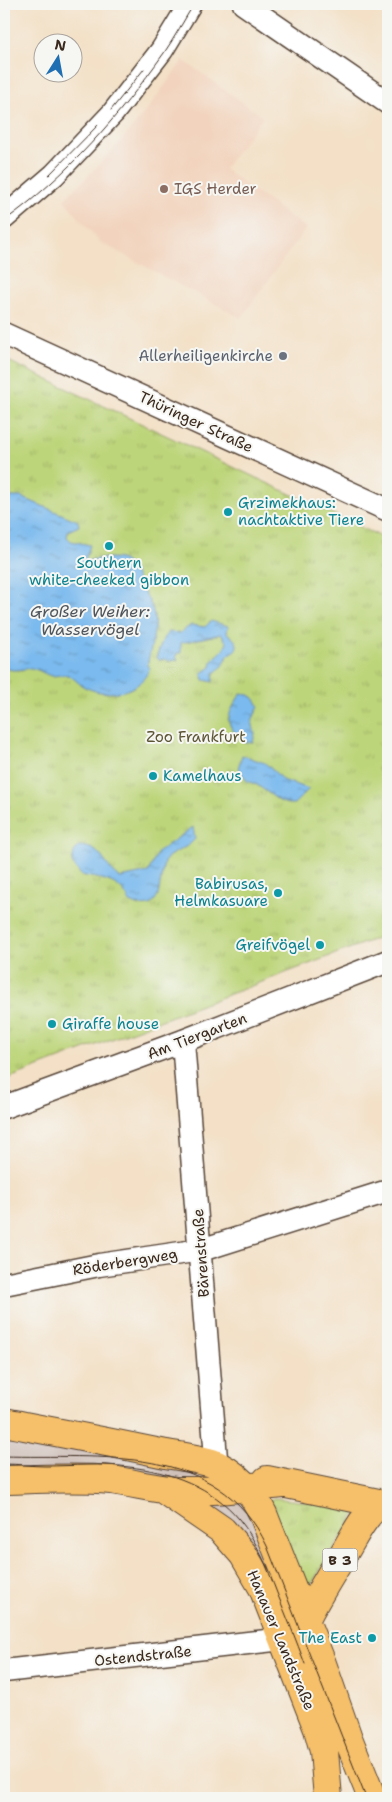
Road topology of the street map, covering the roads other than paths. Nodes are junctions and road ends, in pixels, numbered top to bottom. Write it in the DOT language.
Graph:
graph roads {
  1 [pos="190,4"];
  2 [pos="244,4"];
  3 [pos="388,103"];
  4 [pos="4,218"];
  5 [pos="4,334"];
  6 [pos="388,510"];
  7 [pos="388,961"];
  8 [pos="183,1041"];
  9 [pos="4,1107"];
  10 [pos="388,1191"];
  11 [pos="201,1250"];
  12 [pos="4,1284"];
  13 [pos="4,1422"];
  14 [pos="215,1464"];
  15 [pos="4,1480"];
  16 [pos="283,1484"];
  17 [pos="247,1487"];
  18 [pos="173,1490"];
  19 [pos="385,1504"];
  20 [pos="304,1620"];
  21 [pos="286,1647"];
  22 [pos="4,1671"];
  23 [pos="328,1798"];
  24 [pos="372,1798"];
  1 -- 4 [label="street"];
  2 -- 3 [label="street"];
  5 -- 6 [label="street, Thüringer Straße"];
  7 -- 8 [label="street, Am Tiergarten"];
  8 -- 9 [label="street, Am Tiergarten"];
  8 -- 11 [label="street, Bärenstraße"];
  10 -- 11 [label="street, Röderbergweg"];
  11 -- 12 [label="street, Röderbergweg"];
  11 -- 14 [label="street, Bärenstraße"];
  13 -- 14 [label="main road, Hanauer Landstraße"];
  14 -- 16 [label="main road"];
  14 -- 17 [label="main road, Hanauer Landstraße"];
  14 -- 18 [label="main road"];
  15 -- 18 [label="main road, Hanauer Landstraße"];
  16 -- 17 [label="main road"];
  16 -- 19 [label="main road"];
  17 -- 18 [label="main road, Hanauer Landstraße"];
  17 -- 20 [label="main road, Hanauer Landstraße"];
  18 -- 21 [label="main road, Hanauer Landstraße"];
  19 -- 20 [label="main road, B 3"];
  20 -- 21 [label="main road, B 3"];
  20 -- 24 [label="main road, Hanauer Landstraße"];
  21 -- 22 [label="street, Ostendstraße"];
  21 -- 23 [label="main road, Hanauer Landstraße"];
}
